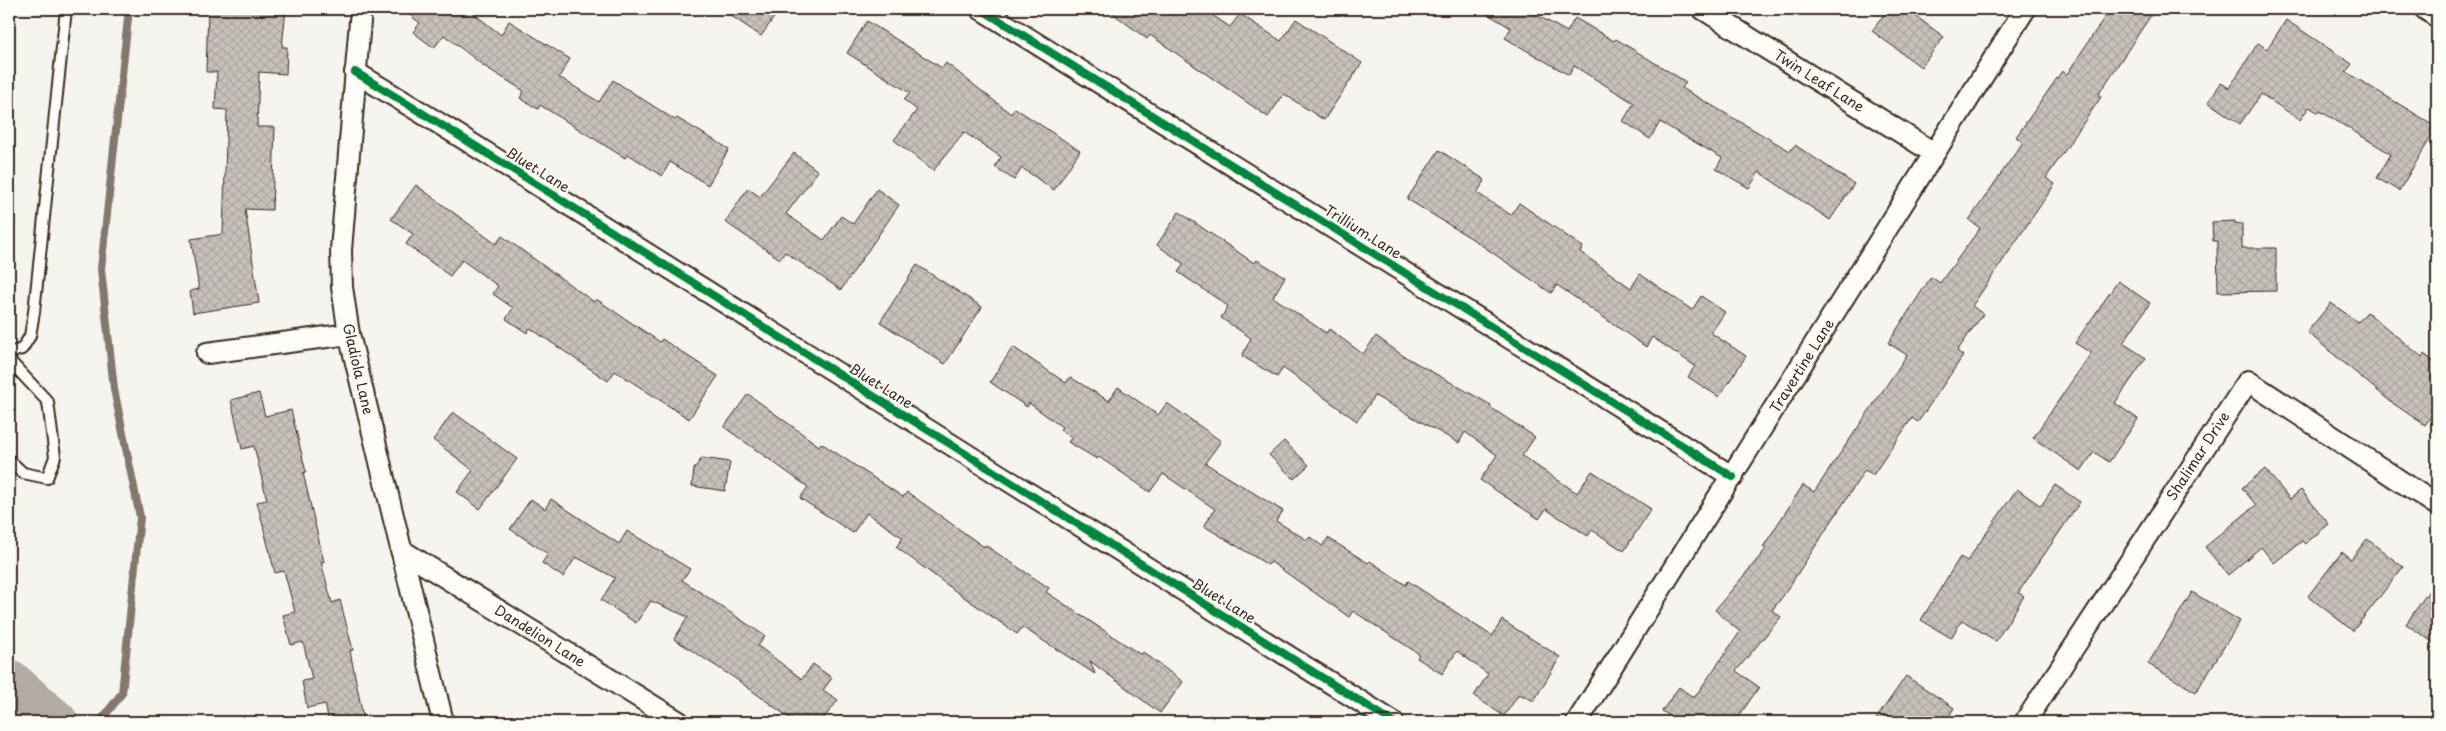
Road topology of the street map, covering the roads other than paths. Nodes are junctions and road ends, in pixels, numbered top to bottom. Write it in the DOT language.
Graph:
graph roads {
  1 [pos="66,9"];
  2 [pos="361,9"];
  3 [pos="981,9"];
  4 [pos="1703,9"];
  5 [pos="2025,9"];
  6 [pos="2424,9"];
  7 [pos="2437,17"];
  8 [pos="355,72"];
  9 [pos="1934,153"];
  10 [pos="349,334"];
  11 [pos="9,353"];
  12 [pos="206,353"];
  13 [pos="9,360"];
  14 [pos="9,460"];
  15 [pos="1733,477"];
  16 [pos="2437,506"];
  17 [pos="401,550"];
  18 [pos="443,722"];
  19 [pos="679,722"];
  20 [pos="1393,722"];
  21 [pos="1577,722"];
  22 [pos="2025,722"];
  1 -- 11 [label="lane"];
  2 -- 8 [label="street, Gladiola Lane"];
  3 -- 15 [label="street, Trillium Lane"];
  4 -- 9 [label="street, Twin Leaf Lane"];
  5 -- 9 [label="street, Travertine Lane"];
  6 -- 7 [label="street"];
  8 -- 10 [label="street, Gladiola Lane"];
  8 -- 20 [label="street, Bluet Lane"];
  9 -- 15 [label="street, Travertine Lane"];
  10 -- 12 [label="street"];
  10 -- 17 [label="street, Gladiola Lane"];
  13 -- 14 [label="lane"];
  15 -- 21 [label="street, Travertine Lane"];
  16 -- 22 [label="street, Shalimar Drive"];
  17 -- 18 [label="street, Gladiola Lane"];
  17 -- 19 [label="street, Dandelion Lane"];
}
